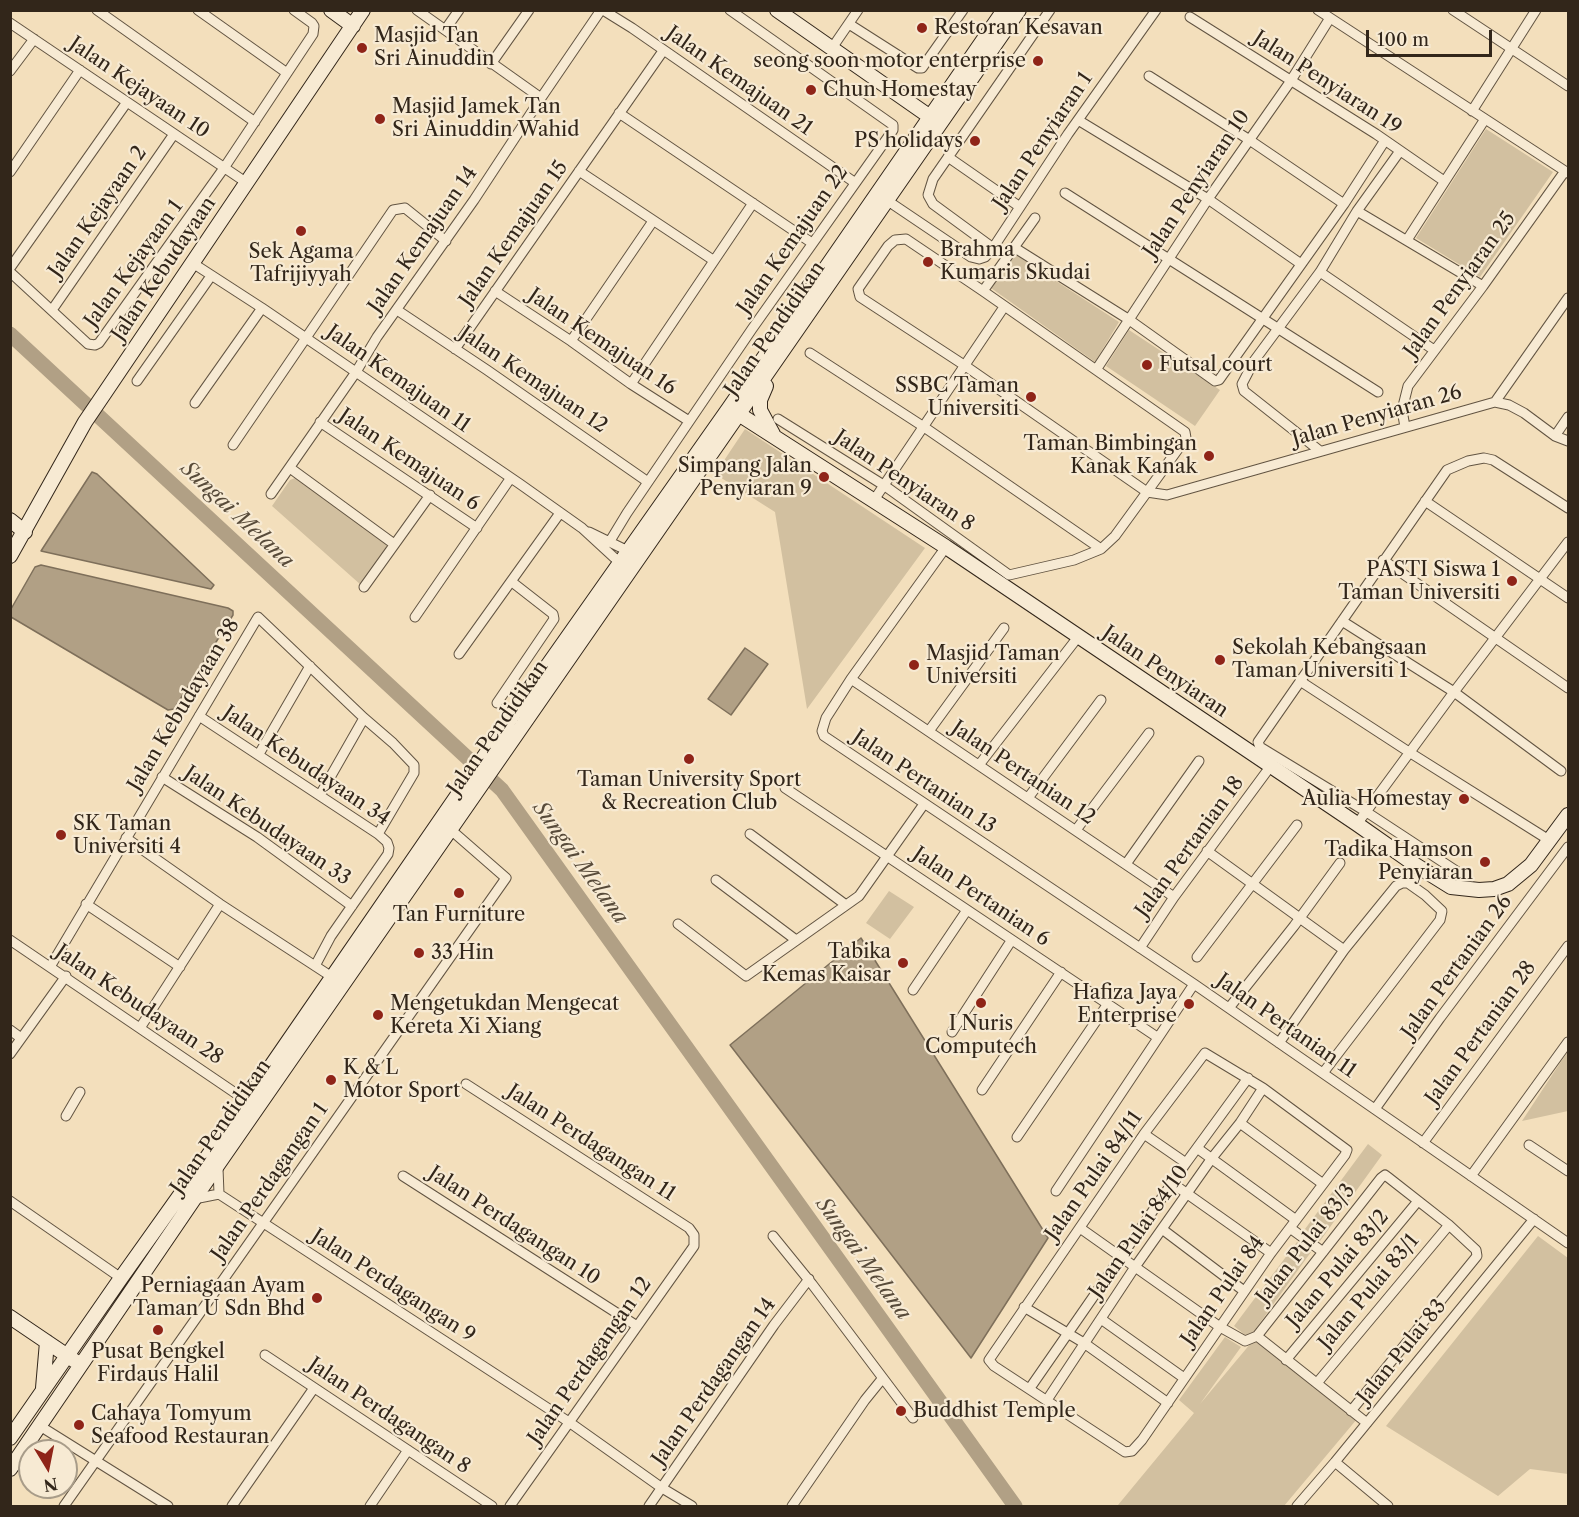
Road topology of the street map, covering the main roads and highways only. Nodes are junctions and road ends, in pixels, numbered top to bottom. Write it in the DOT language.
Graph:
graph roads {
  1 [pos="331,10"];
  2 [pos="363,10"];
  3 [pos="777,10"];
  4 [pos="1004,10"];
  5 [pos="1019,10"];
  6 [pos="353,26"];
  7 [pos="935,120"];
  8 [pos="778,359"];
  9 [pos="735,411"];
  10 [pos="778,440"];
  11 [pos="703,467"];
  12 [pos="10,520"];
  13 [pos="18,537"];
  14 [pos="10,556"];
  15 [pos="1569,815"];
  16 [pos="10,1317"];
  17 [pos="47,1342"];
  18 [pos="68,1356"];
  19 [pos="81,1365"];
  20 [pos="42,1392"];
  21 [pos="10,1437"];
  22 [pos="10,1469"];
  1 -- 6 [label="main road"];
  2 -- 6 [label="main road, Jalan Kebudayaan"];
  3 -- 7 [label="main road"];
  4 -- 7 [label="main road, Jalan Pendidikan"];
  5 -- 7 [label="main road, Jalan Pendidikan"];
  6 -- 13 [label="main road, Jalan Kebudayaan"];
  7 -- 8 [label="main road, Jalan Pendidikan"];
  7 -- 9 [label="main road, Jalan Pendidikan"];
  8 -- 9 [label="main road, Jalan Pendidikan"];
  8 -- 10 [label="main road"];
  9 -- 10 [label="main road, Jalan Penyiaran"];
  9 -- 11 [label="main road, Jalan Pendidikan"];
  9 -- 18 [label="main road, Jalan Pendidikan"];
  10 -- 11 [label="main road"];
  10 -- 15 [label="main road, Jalan Penyiaran"];
  11 -- 19 [label="main road, Jalan Pendidikan"];
  12 -- 13 [label="main road"];
  13 -- 14 [label="main road, Jalan Kebudayaan"];
  16 -- 17 [label="main road"];
  17 -- 18 [label="main road"];
  17 -- 20 [label="main road"];
  18 -- 19 [label="main road"];
  18 -- 20 [label="main road, Jalan Pendidikan"];
  19 -- 22 [label="main road, Jalan Pendidikan"];
  20 -- 21 [label="main road, Jalan Pendidikan"];
}
